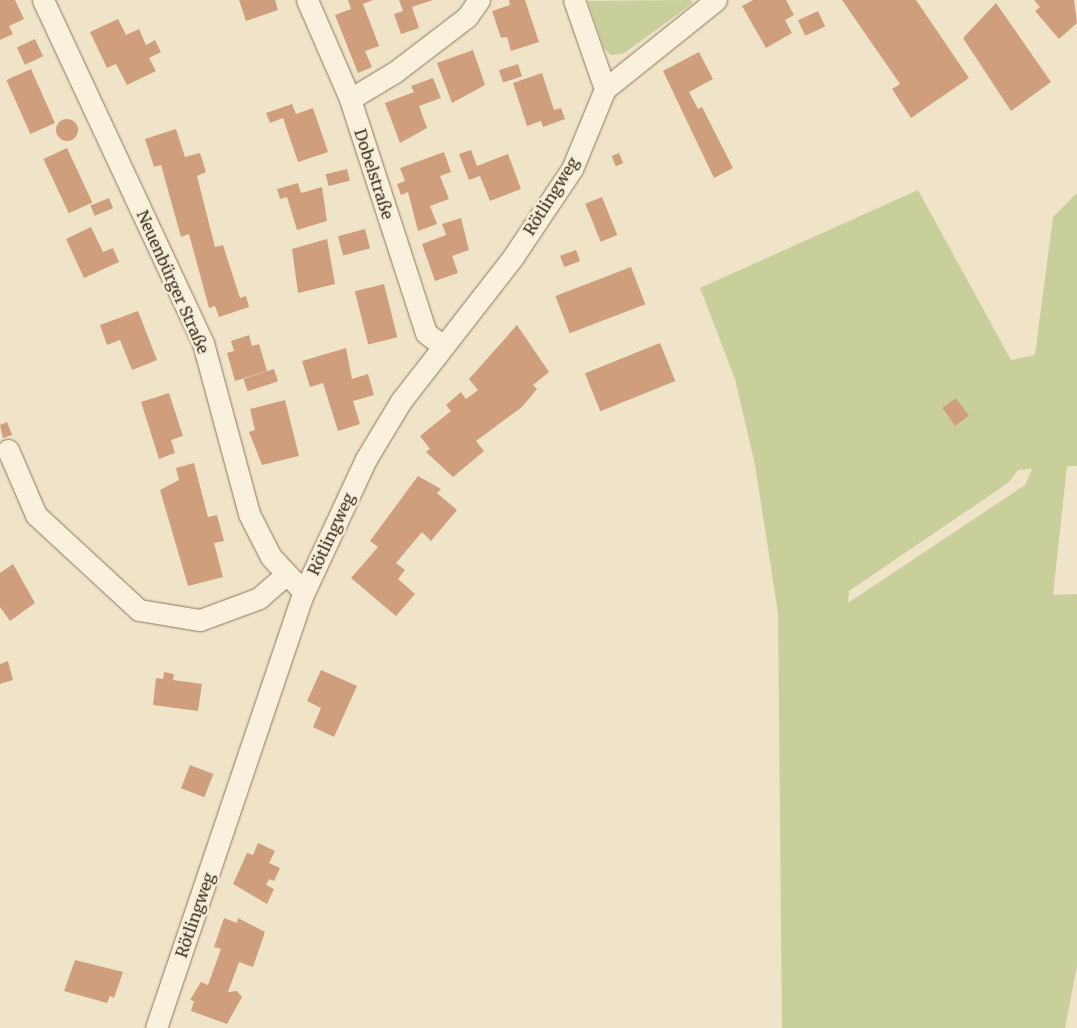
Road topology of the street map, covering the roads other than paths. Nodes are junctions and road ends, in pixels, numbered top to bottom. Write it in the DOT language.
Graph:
graph roads {
  1 [pos="42,0"];
  2 [pos="306,0"];
  3 [pos="479,0"];
  4 [pos="574,0"];
  5 [pos="716,0"];
  6 [pos="605,89"];
  7 [pos="350,99"];
  8 [pos="442,345"];
  9 [pos="8,450"];
  10 [pos="284,576"];
  11 [pos="304,592"];
  12 [pos="156,1028"];
  1 -- 10 [label="street, Neuenbürger Straße"];
  2 -- 7 [label="street, Dobelstraße"];
  3 -- 7 [label="street"];
  4 -- 6 [label="street"];
  5 -- 6 [label="street"];
  6 -- 8 [label="street, Rötlingweg"];
  7 -- 8 [label="street, Dobelstraße"];
  8 -- 11 [label="street, Rötlingweg"];
  9 -- 10 [label="street"];
  10 -- 11 [label="street, Neuenbürger Straße"];
  11 -- 12 [label="street, Rötlingweg"];
}
